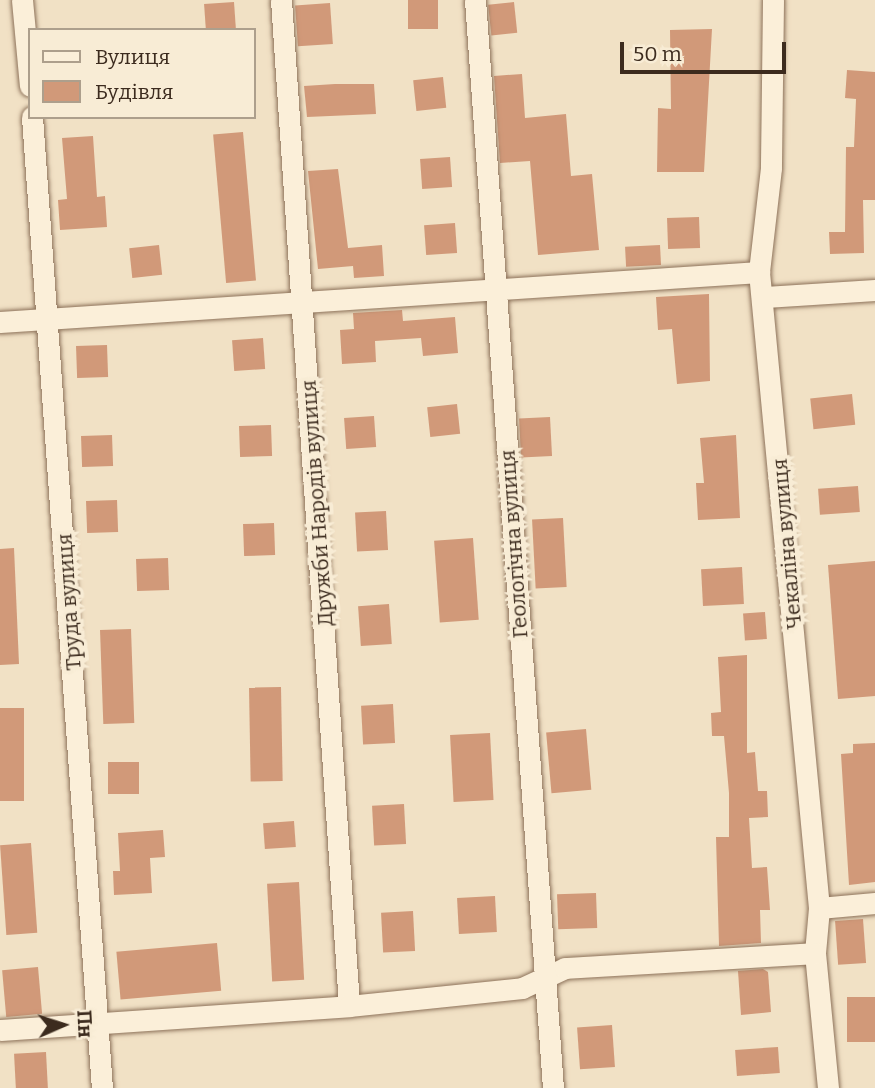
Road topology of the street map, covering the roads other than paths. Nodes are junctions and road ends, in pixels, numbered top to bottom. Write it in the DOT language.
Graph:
graph roads {
  1 [pos="22,0"];
  2 [pos="281,0"];
  3 [pos="475,0"];
  4 [pos="773,0"];
  5 [pos="28,64"];
  6 [pos="33,119"];
  7 [pos="759,272"];
  8 [pos="496,290"];
  9 [pos="875,290"];
  10 [pos="765,297"];
  11 [pos="305,301"];
  12 [pos="50,318"];
  13 [pos="0,322"];
  14 [pos="875,903"];
  15 [pos="819,908"];
  16 [pos="815,953"];
  17 [pos="544,979"];
  18 [pos="349,1006"];
  19 [pos="98,1027"];
  20 [pos="0,1030"];
  21 [pos="102,1088"];
  22 [pos="553,1088"];
  23 [pos="828,1088"];
  1 -- 5 [label="street"];
  2 -- 11 [label="street, Дружби Народів вулиця"];
  3 -- 8 [label="street, Геологічна вулиця"];
  4 -- 7 [label="street, Чекаліна вулиця"];
  6 -- 12 [label="street, Труда вулиця"];
  7 -- 8 [label="street"];
  7 -- 10 [label="street, Чекаліна вулиця"];
  8 -- 11 [label="street"];
  8 -- 17 [label="street, Геологічна вулиця"];
  9 -- 10 [label="street"];
  10 -- 15 [label="street, Чекаліна вулиця"];
  11 -- 12 [label="street"];
  11 -- 18 [label="street, Дружби Народів вулиця"];
  12 -- 13 [label="street"];
  12 -- 19 [label="street, Труда вулиця"];
  14 -- 15 [label="street"];
  15 -- 16 [label="street, Чекаліна вулиця"];
  16 -- 17 [label="street"];
  16 -- 23 [label="street, Чекаліна вулиця"];
  17 -- 18 [label="street"];
  17 -- 22 [label="street, Геологічна вулиця"];
  18 -- 19 [label="street"];
  19 -- 20 [label="street"];
  19 -- 21 [label="street, Труда вулиця"];
}
